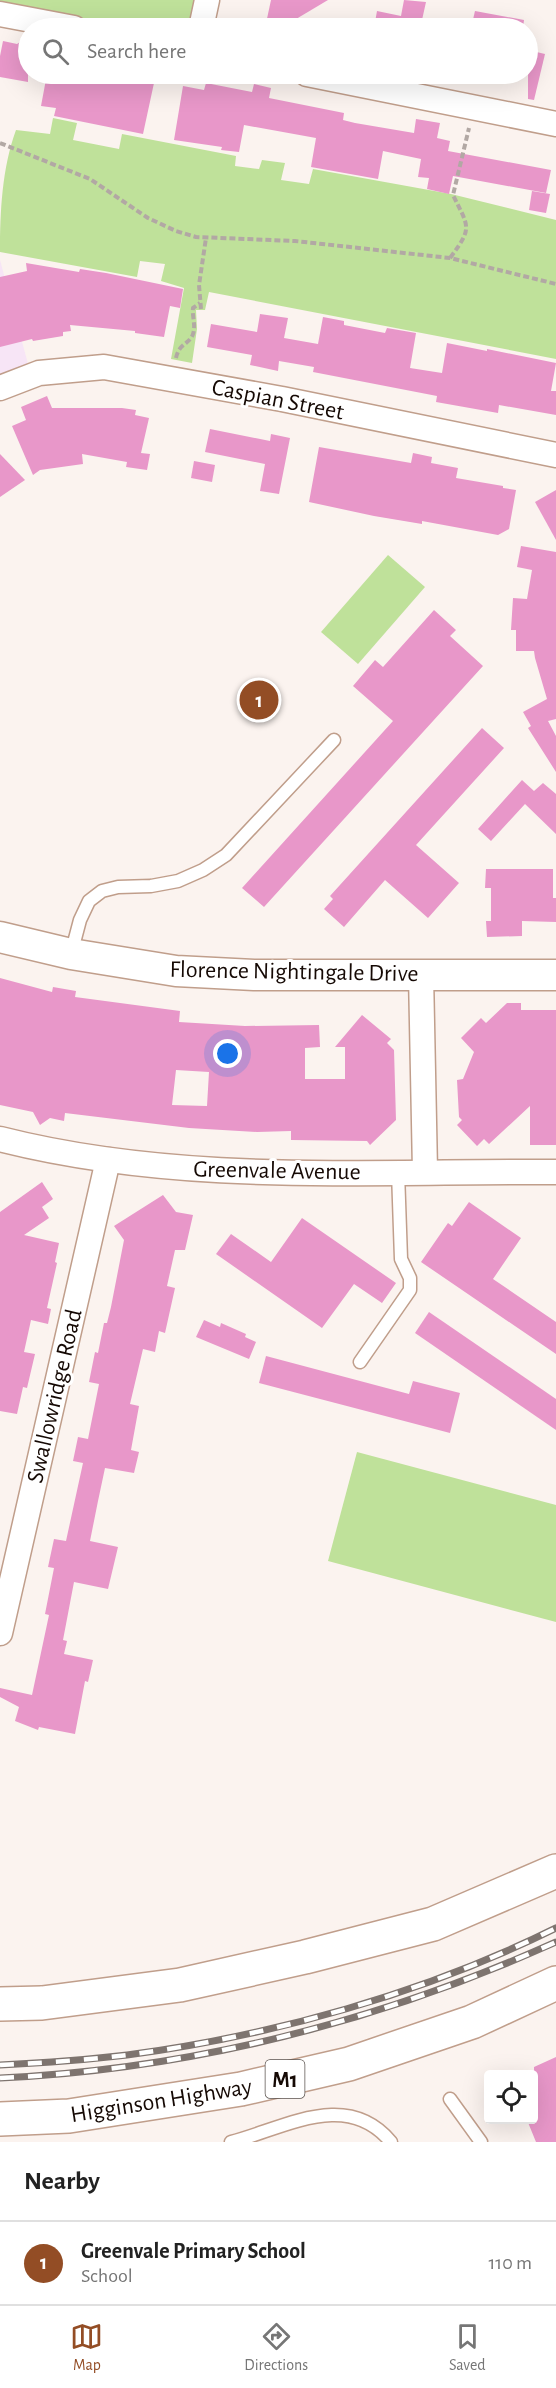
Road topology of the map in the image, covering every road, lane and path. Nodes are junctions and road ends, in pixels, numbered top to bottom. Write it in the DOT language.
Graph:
graph roads {
  1 [pos="207,0"];
  2 [pos="0,14"];
  3 [pos="21,18"];
  4 [pos="203,18"];
  5 [pos="359,84"];
  6 [pos="474,106"];
  7 [pos="556,124"];
  8 [pos="0,142"];
  9 [pos="206,238"];
  10 [pos="450,258"];
  11 [pos="556,284"];
  12 [pos="200,303"];
  13 [pos="201,309"];
  14 [pos="174,379"];
  15 [pos="0,388"];
  16 [pos="556,455"];
  17 [pos="334,740"];
  18 [pos="0,937"];
  19 [pos="71,954"];
  20 [pos="421,974"];
  21 [pos="556,975"];
  22 [pos="0,1139"];
  23 [pos="108,1160"];
  24 [pos="425,1171"];
  25 [pos="398,1172"];
  26 [pos="556,1172"];
  27 [pos="360,1362"];
  28 [pos="0,1633"];
  29 [pos="556,1871"];
  30 [pos="556,1983"];
  31 [pos="0,2004"];
  32 [pos="450,2099"];
  33 [pos="0,2119"];
  34 [pos="231,2142"];
  35 [pos="391,2142"];
  36 [pos="481,2142"];
  1 -- 4 [label="street"];
  2 -- 3 [label="street"];
  5 -- 6 [label="street"];
  6 -- 7 [label="street"];
  6 -- 10 [label="path"];
  8 -- 9 [label="path"];
  9 -- 10 [label="path"];
  9 -- 12 [label="path"];
  10 -- 11 [label="path"];
  12 -- 13 [label="path"];
  12 -- 14 [label="path"];
  14 -- 15 [label="street, Caspian Street"];
  14 -- 16 [label="street, Caspian Street"];
  17 -- 19 [label="lane"];
  18 -- 19 [label="street, Florence Nightingale Drive"];
  19 -- 20 [label="street, Florence Nightingale Drive"];
  20 -- 21 [label="street, Florence Nightingale Drive"];
  20 -- 24 [label="street"];
  22 -- 23 [label="street, Greenvale Avenue"];
  23 -- 25 [label="street, Greenvale Avenue"];
  23 -- 28 [label="street, Swallowridge Road"];
  24 -- 25 [label="street, Greenvale Avenue"];
  24 -- 26 [label="street, Greenvale Avenue"];
  25 -- 27 [label="lane"];
  29 -- 31 [label="highway"];
  30 -- 33 [label="highway, Higginson Highway / M1"];
  32 -- 36 [label="lane"];
  34 -- 35 [label="lane"];
}
